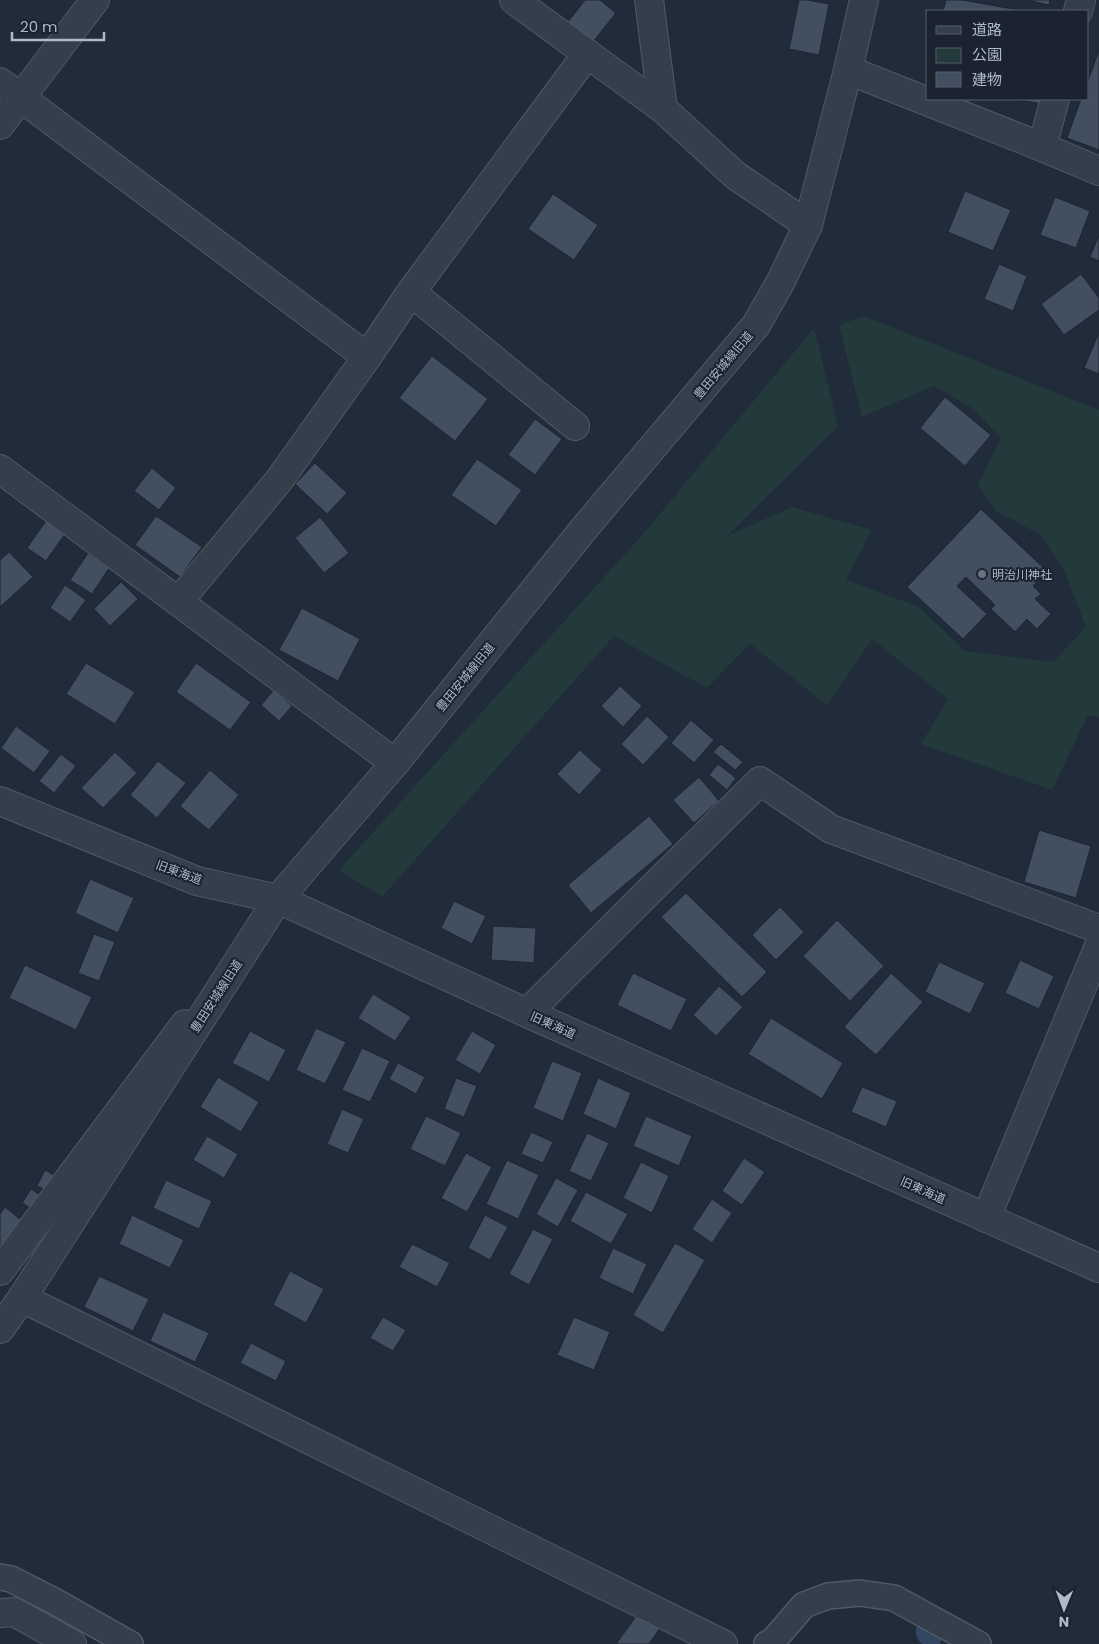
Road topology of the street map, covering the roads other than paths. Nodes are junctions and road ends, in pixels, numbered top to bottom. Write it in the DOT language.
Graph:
graph roads {
  1 [pos="95,0"];
  2 [pos="514,0"];
  3 [pos="649,0"];
  4 [pos="864,0"];
  5 [pos="587,54"];
  6 [pos="848,70"];
  7 [pos="0,82"];
  8 [pos="22,98"];
  9 [pos="1055,100"];
  10 [pos="663,109"];
  11 [pos="0,125"];
  12 [pos="1042,147"];
  13 [pos="1099,171"];
  14 [pos="808,225"];
  15 [pos="411,292"];
  16 [pos="367,357"];
  17 [pos="575,426"];
  18 [pos="0,469"];
  19 [pos="179,601"];
  20 [pos="395,763"];
  21 [pos="0,801"];
  22 [pos="278,899"];
  23 [pos="1099,929"];
  24 [pos="1099,946"];
  25 [pos="527,1013"];
  26 [pos="986,1218"];
  27 [pos="1099,1268"];
  28 [pos="0,1271"];
  29 [pos="22,1298"];
  30 [pos="0,1329"];
  31 [pos="0,1577"];
  32 [pos="0,1613"];
  33 [pos="717,1643"];
  34 [pos="72,1644"];
  35 [pos="130,1644"];
  36 [pos="767,1644"];
  37 [pos="978,1644"];
  1 -- 8 [label="street"];
  2 -- 5 [label="street"];
  3 -- 10 [label="street"];
  4 -- 6 [label="street, 豊田安城線旧道"];
  5 -- 10 [label="street"];
  5 -- 15 [label="street"];
  6 -- 12 [label="street"];
  6 -- 14 [label="street, 豊田安城線旧道"];
  7 -- 8 [label="street"];
  8 -- 11 [label="street"];
  8 -- 16 [label="street"];
  9 -- 12 [label="street"];
  10 -- 14 [label="street"];
  12 -- 13 [label="street"];
  14 -- 20 [label="street, 豊田安城線旧道"];
  15 -- 16 [label="street"];
  15 -- 17 [label="street"];
  16 -- 19 [label="street"];
  18 -- 19 [label="street"];
  19 -- 20 [label="street"];
  20 -- 22 [label="street, 豊田安城線旧道"];
  21 -- 22 [label="street, 旧東海道"];
  22 -- 25 [label="street, 旧東海道"];
  22 -- 28 [label="street"];
  22 -- 29 [label="street, 豊田安城線旧道"];
  23 -- 25 [label="street"];
  24 -- 26 [label="street"];
  25 -- 26 [label="street, 旧東海道"];
  26 -- 27 [label="street, 旧東海道"];
  29 -- 30 [label="street, 豊田安城線旧道"];
  29 -- 33 [label="street"];
  31 -- 35 [label="street"];
  32 -- 34 [label="street"];
  36 -- 37 [label="street"];
}
